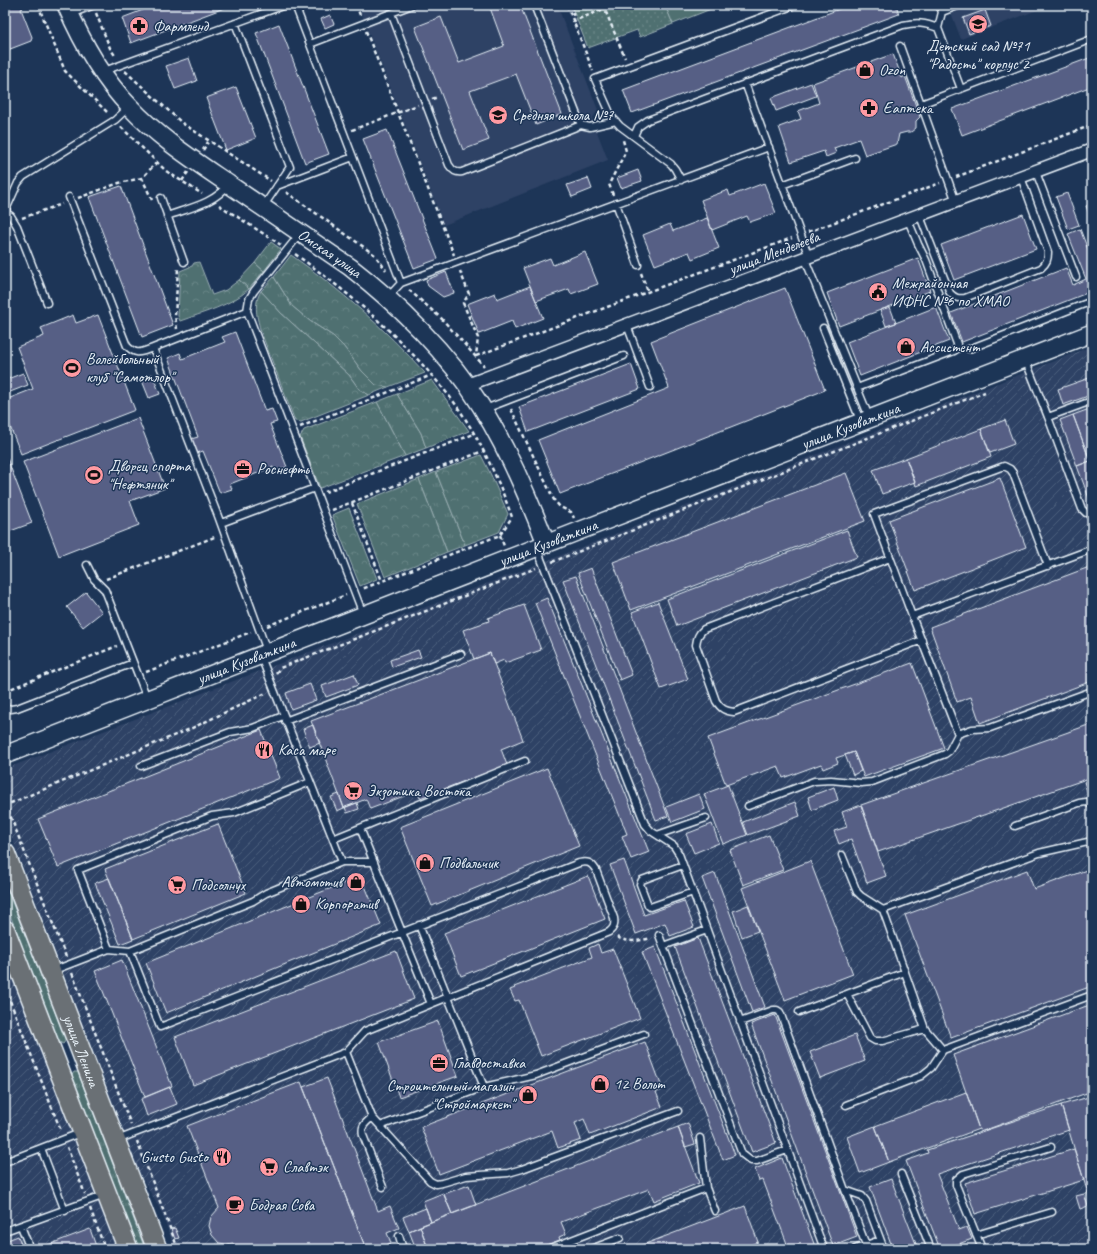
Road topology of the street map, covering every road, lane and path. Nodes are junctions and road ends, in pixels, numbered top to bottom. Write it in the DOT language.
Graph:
graph roads {
  1 [pos="94,5"];
  2 [pos="285,5"];
  3 [pos="295,5"];
  4 [pos="356,5"];
  5 [pos="412,5"];
  6 [pos="534,5"];
  7 [pos="567,5"];
  8 [pos="572,5"];
  9 [pos="603,5"];
  10 [pos="614,5"];
  11 [pos="796,5"];
  12 [pos="939,5"];
  13 [pos="960,5"];
  14 [pos="605,8"];
  15 [pos="68,10"];
  16 [pos="942,12"];
  17 [pos="391,13"];
  18 [pos="574,21"];
  19 [pos="236,23"];
  20 [pos="363,24"];
  21 [pos="938,28"];
  22 [pos="1092,39"];
  23 [pos="310,44"];
  24 [pos="900,46"];
  25 [pos="628,66"];
  26 [pos="102,72"];
  27 [pos="596,79"];
  28 [pos="745,84"];
  29 [pos="961,89"];
  30 [pos="438,97"];
  31 [pos="425,102"];
  32 [pos="921,104"];
  33 [pos="129,106"];
  34 [pos="398,112"];
  35 [pos="616,121"];
  36 [pos="581,125"];
  37 [pos="1092,125"];
  38 [pos="344,133"];
  39 [pos="634,136"];
  40 [pos="769,147"];
  41 [pos="1092,150"];
  42 [pos="353,157"];
  43 [pos="855,158"];
  44 [pos="157,162"];
  45 [pos="290,167"];
  46 [pos="1036,172"];
  47 [pos="1021,177"];
  48 [pos="295,179"];
  49 [pos="681,180"];
  50 [pos="948,180"];
  51 [pos="229,184"];
  52 [pos="782,185"];
  53 [pos="277,186"];
  54 [pos="69,198"];
  55 [pos="161,198"];
  56 [pos="956,202"];
  57 [pos="154,203"];
  58 [pos="616,203"];
  59 [pos="263,208"];
  60 [pos="5,212"];
  61 [pos="167,216"];
  62 [pos="914,218"];
  63 [pos="300,233"];
  64 [pos="801,235"];
  65 [pos="807,258"];
  66 [pos="456,262"];
  67 [pos="182,263"];
  68 [pos="638,265"];
  69 [pos="1076,277"];
  70 [pos="401,283"];
  71 [pos="648,292"];
  72 [pos="387,298"];
  73 [pos="1092,301"];
  74 [pos="47,303"];
  75 [pos="247,311"];
  76 [pos="627,326"];
  77 [pos="824,328"];
  78 [pos="1092,333"];
  79 [pos="179,338"];
  80 [pos="153,348"];
  81 [pos="969,349"];
  82 [pos="476,356"];
  83 [pos="624,356"];
  84 [pos="1025,359"];
  85 [pos="492,376"];
  86 [pos="467,385"];
  87 [pos="650,388"];
  88 [pos="858,388"];
  89 [pos="508,401"];
  90 [pos="1092,402"];
  91 [pos="484,410"];
  92 [pos="1048,417"];
  93 [pos="865,420"];
  94 [pos="292,430"];
  95 [pos="474,434"];
  96 [pos="482,451"];
  97 [pos="314,488"];
  98 [pos="317,495"];
  99 [pos="352,502"];
  100 [pos="324,513"];
  101 [pos="1092,515"];
  102 [pos="218,516"];
  103 [pos="221,524"];
  104 [pos="579,531"];
  105 [pos="541,545"];
  106 [pos="586,548"];
  107 [pos="1092,549"];
  108 [pos="890,558"];
  109 [pos="87,565"];
  110 [pos="1048,566"];
  111 [pos="382,581"];
  112 [pos="98,582"];
  113 [pos="354,592"];
  114 [pos="363,615"];
  115 [pos="912,616"];
  116 [pos="259,629"];
  117 [pos="922,640"];
  118 [pos="121,644"];
  119 [pos="264,654"];
  120 [pos="461,654"];
  121 [pos="133,663"];
  122 [pos="138,675"];
  123 [pos="5,690"];
  124 [pos="1092,692"];
  125 [pos="147,699"];
  126 [pos="5,707"];
  127 [pos="284,718"];
  128 [pos="958,734"];
  129 [pos="5,755"];
  130 [pos="525,761"];
  131 [pos="141,766"];
  132 [pos="310,782"];
  133 [pos="5,804"];
  134 [pos="1092,805"];
  135 [pos="748,806"];
  136 [pos="706,818"];
  137 [pos="1015,826"];
  138 [pos="360,828"];
  139 [pos="657,835"];
  140 [pos="333,839"];
  141 [pos="1092,841"];
  142 [pos="5,853"];
  143 [pos="842,855"];
  144 [pos="342,862"];
  145 [pos="373,862"];
  146 [pos="683,865"];
  147 [pos="693,892"];
  148 [pos="883,910"];
  149 [pos="419,925"];
  150 [pos="5,930"];
  151 [pos="707,930"];
  152 [pos="402,932"];
  153 [pos="659,935"];
  154 [pos="623,941"];
  155 [pos="663,946"];
  156 [pos="109,949"];
  157 [pos="130,951"];
  158 [pos="69,964"];
  159 [pos="51,972"];
  160 [pos="905,972"];
  161 [pos="5,988"];
  162 [pos="847,994"];
  163 [pos="1092,995"];
  164 [pos="448,998"];
  165 [pos="431,1004"];
  166 [pos="799,1012"];
  167 [pos="740,1022"];
  168 [pos="925,1029"];
  169 [pos="644,1034"];
  170 [pos="943,1050"];
  171 [pos="346,1052"];
  172 [pos="82,1055"];
  173 [pos="57,1065"];
  174 [pos="484,1087"];
  175 [pos="846,1105"];
  176 [pos="678,1111"];
  177 [pos="372,1117"];
  178 [pos="380,1126"];
  179 [pos="83,1132"];
  180 [pos="134,1133"];
  181 [pos="700,1138"];
  182 [pos="64,1139"];
  183 [pos="115,1140"];
  184 [pos="1051,1146"];
  185 [pos="41,1148"];
  186 [pos="787,1150"];
  187 [pos="5,1162"];
  188 [pos="901,1174"];
  189 [pos="383,1187"];
  190 [pos="706,1188"];
  191 [pos="845,1190"];
  192 [pos="107,1195"];
  193 [pos="88,1202"];
  194 [pos="65,1211"];
  195 [pos="715,1211"];
  196 [pos="1052,1212"];
  197 [pos="21,1226"];
  198 [pos="5,1231"];
  199 [pos="976,1235"];
  200 [pos="399,1236"];
  201 [pos="620,1238"];
  202 [pos="880,1240"];
  203 [pos="866,1245"];
  204 [pos="30,1249"];
  205 [pos="105,1249"];
  206 [pos="128,1249"];
  207 [pos="157,1249"];
  208 [pos="178,1249"];
  209 [pos="402,1249"];
  210 [pos="548,1249"];
  211 [pos="591,1249"];
  212 [pos="824,1249"];
  213 [pos="855,1249"];
  214 [pos="884,1249"];
  215 [pos="931,1249"];
  216 [pos="982,1249"];
  1 -- 15 [label="lane"];
  2 -- 19 [label="lane"];
  3 -- 23 [label="lane"];
  4 -- 20 [label="path"];
  5 -- 17 [label="lane"];
  6 -- 36 [label="lane"];
  7 -- 18 [label="path"];
  8 -- 18 [label="path"];
  9 -- 14 [label="path"];
  10 -- 14 [label="path"];
  11 -- 25 [label="lane"];
  12 -- 16 [label="lane"];
  13 -- 16 [label="lane"];
  14 -- 18 [label="path"];
  14 -- 25 [label="path"];
  15 -- 26 [label="main road, Омская улица"];
  16 -- 21 [label="lane"];
  17 -- 20 [label="lane"];
  17 -- 31 [label="lane"];
  18 -- 27 [label="path"];
  19 -- 26 [label="lane"];
  19 -- 45 [label="lane"];
  20 -- 23 [label="lane"];
  20 -- 34 [label="path"];
  21 -- 28 [label="lane"];
  21 -- 29 [label="lane"];
  22 -- 29 [label="lane"];
  23 -- 38 [label="lane"];
  24 -- 32 [label="lane"];
  25 -- 27 [label="lane"];
  26 -- 33 [label="main road, Омская улица"];
  27 -- 35 [label="lane"];
  28 -- 39 [label="lane"];
  28 -- 40 [label="lane"];
  29 -- 32 [label="lane"];
  30 -- 31 [label="path"];
  31 -- 34 [label="path"];
  31 -- 36 [label="lane"];
  32 -- 50 [label="lane"];
  33 -- 51 [label="main road, Омская улица"];
  33 -- 60 [label="lane"];
  34 -- 38 [label="path"];
  34 -- 66 [label="path"];
  35 -- 36 [label="lane"];
  35 -- 39 [label="lane"];
  35 -- 58 [label="path"];
  37 -- 50 [label="path"];
  38 -- 42 [label="lane"];
  39 -- 49 [label="lane"];
  40 -- 49 [label="lane"];
  40 -- 52 [label="lane"];
  41 -- 46 [label="street, улица Менделеева"];
  42 -- 48 [label="lane"];
  42 -- 70 [label="lane"];
  43 -- 52 [label="lane"];
  44 -- 57 [label="path"];
  45 -- 48 [label="lane"];
  45 -- 53 [label="lane"];
  46 -- 47 [label="street, улица Менделеева"];
  46 -- 69 [label="lane"];
  47 -- 56 [label="street, улица Менделеева"];
  47 -- 62 [label="lane"];
  48 -- 53 [label="lane"];
  49 -- 58 [label="lane"];
  50 -- 56 [label="lane"];
  50 -- 64 [label="path"];
  51 -- 59 [label="main road, Омская улица"];
  51 -- 61 [label="lane"];
  52 -- 64 [label="lane"];
  53 -- 59 [label="lane"];
  54 -- 80 [label="lane"];
  55 -- 61 [label="lane"];
  56 -- 62 [label="street, улица Менделеева"];
  58 -- 66 [label="lane"];
  58 -- 68 [label="lane"];
  59 -- 63 [label="main road, Омская улица"];
  60 -- 74 [label="lane"];
  61 -- 67 [label="lane"];
  62 -- 65 [label="street, улица Менделеева"];
  62 -- 88 [label="lane"];
  63 -- 72 [label="main road, Омская улица"];
  63 -- 75 [label="lane"];
  64 -- 65 [label="lane"];
  64 -- 71 [label="path"];
  65 -- 76 [label="street, улица Менделеева"];
  65 -- 88 [label="lane"];
  66 -- 70 [label="lane"];
  66 -- 82 [label="path"];
  67 -- 79 [label="path"];
  68 -- 71 [label="path"];
  70 -- 72 [label="lane"];
  71 -- 82 [label="path"];
  72 -- 86 [label="main road, Омская улица"];
  73 -- 81 [label="lane"];
  75 -- 79 [label="lane"];
  75 -- 94 [label="lane"];
  76 -- 85 [label="street, улица Менделеева"];
  76 -- 87 [label="lane"];
  77 -- 93 [label="lane"];
  78 -- 84 [label="main road, улица Кузоваткина"];
  79 -- 80 [label="lane"];
  80 -- 102 [label="lane"];
  82 -- 85 [label="path"];
  83 -- 89 [label="lane"];
  84 -- 92 [label="lane"];
  84 -- 93 [label="main road, улица Кузоваткина"];
  85 -- 86 [label="street, улица Менделеева"];
  86 -- 91 [label="main road, Омская улица"];
  88 -- 93 [label="lane"];
  89 -- 91 [label="lane"];
  89 -- 104 [label="path"];
  90 -- 92 [label="lane"];
  91 -- 105 [label="main road, Омская улица"];
  92 -- 101 [label="lane"];
  93 -- 104 [label="main road, улица Кузоваткина"];
  94 -- 95 [label="path"];
  94 -- 97 [label="lane"];
  95 -- 96 [label="path"];
  95 -- 98 [label="path"];
  96 -- 99 [label="path"];
  96 -- 111 [label="path"];
  97 -- 98 [label="lane"];
  97 -- 103 [label="lane"];
  98 -- 100 [label="lane"];
  99 -- 100 [label="path"];
  99 -- 111 [label="path"];
  100 -- 113 [label="lane"];
  102 -- 103 [label="lane"];
  102 -- 112 [label="path"];
  103 -- 116 [label="lane"];
  104 -- 105 [label="main road, улица Кузоваткина"];
  104 -- 106 [label="path"];
  105 -- 114 [label="main road, улица Кузоваткина"];
  105 -- 139 [label="lane"];
  107 -- 110 [label="lane"];
  108 -- 110 [label="lane"];
  108 -- 115 [label="lane"];
  108 -- 117 [label="lane"];
  109 -- 112 [label="lane"];
  110 -- 115 [label="lane"];
  111 -- 113 [label="path"];
  112 -- 121 [label="lane"];
  113 -- 114 [label="lane"];
  113 -- 116 [label="path"];
  114 -- 119 [label="main road, улица Кузоваткина"];
  115 -- 117 [label="lane"];
  116 -- 119 [label="lane"];
  116 -- 122 [label="path"];
  117 -- 128 [label="lane"];
  118 -- 123 [label="path"];
  119 -- 125 [label="main road, улица Кузоваткина"];
  119 -- 127 [label="lane"];
  120 -- 127 [label="lane"];
  121 -- 122 [label="lane"];
  121 -- 126 [label="lane"];
  122 -- 125 [label="lane"];
  124 -- 128 [label="lane"];
  125 -- 129 [label="main road, улица Кузоваткина"];
  127 -- 131 [label="lane"];
  127 -- 132 [label="lane"];
  128 -- 135 [label="lane"];
  130 -- 138 [label="lane"];
  132 -- 140 [label="lane"];
  132 -- 156 [label="lane"];
  133 -- 158 [label="path"];
  134 -- 137 [label="lane"];
  136 -- 139 [label="lane"];
  138 -- 140 [label="lane"];
  138 -- 145 [label="lane"];
  139 -- 146 [label="lane"];
  140 -- 144 [label="lane"];
  141 -- 148 [label="lane"];
  142 -- 159 [label="main road, улица Ленина"];
  143 -- 148 [label="lane"];
  144 -- 145 [label="lane"];
  144 -- 157 [label="lane"];
  145 -- 152 [label="lane"];
  146 -- 147 [label="lane"];
  146 -- 147 [label="lane"];
  147 -- 151 [label="lane"];
  148 -- 160 [label="lane"];
  149 -- 152 [label="lane"];
  149 -- 164 [label="lane"];
  149 -- 164 [label="lane"];
  150 -- 173 [label="main road, улица Ленина"];
  151 -- 155 [label="lane"];
  151 -- 167 [label="lane"];
  152 -- 157 [label="lane"];
  152 -- 165 [label="lane"];
  153 -- 154 [label="path"];
  153 -- 155 [label="lane"];
  155 -- 186 [label="lane"];
  156 -- 157 [label="lane"];
  156 -- 158 [label="lane"];
  158 -- 159 [label="lane"];
  158 -- 180 [label="path"];
  159 -- 172 [label="main road, улица Ленина"];
  160 -- 162 [label="lane"];
  160 -- 168 [label="lane"];
  161 -- 182 [label="path"];
  162 -- 166 [label="lane"];
  162 -- 168 [label="lane"];
  163 -- 170 [label="lane"];
  164 -- 165 [label="lane"];
  164 -- 174 [label="lane"];
  165 -- 171 [label="lane"];
  167 -- 186 [label="lane"];
  167 -- 191 [label="lane"];
  168 -- 170 [label="lane"];
  169 -- 174 [label="lane"];
  170 -- 175 [label="lane"];
  171 -- 177 [label="lane"];
  171 -- 180 [label="lane"];
  172 -- 173 [label="main road"];
  172 -- 183 [label="main road, улица Ленина"];
  173 -- 179 [label="main road, улица Ленина"];
  174 -- 178 [label="lane"];
  176 -- 178 [label="lane"];
  177 -- 178 [label="lane"];
  177 -- 189 [label="lane"];
  179 -- 182 [label="lane"];
  179 -- 192 [label="main road, улица Ленина"];
  180 -- 183 [label="lane"];
  180 -- 208 [label="path"];
  181 -- 190 [label="lane"];
  182 -- 185 [label="lane"];
  182 -- 193 [label="path"];
  183 -- 207 [label="main road, улица Ленина"];
  184 -- 199 [label="lane"];
  185 -- 187 [label="lane"];
  185 -- 194 [label="lane"];
  186 -- 212 [label="lane"];
  188 -- 215 [label="lane"];
  190 -- 195 [label="lane"];
  190 -- 210 [label="lane"];
  191 -- 202 [label="lane"];
  191 -- 203 [label="lane"];
  192 -- 193 [label="lane"];
  192 -- 206 [label="main road, улица Ленина"];
  193 -- 194 [label="lane"];
  193 -- 205 [label="path"];
  194 -- 197 [label="lane"];
  196 -- 199 [label="lane"];
  197 -- 198 [label="lane"];
  197 -- 204 [label="lane"];
  199 -- 216 [label="lane"];
  200 -- 209 [label="lane"];
  201 -- 211 [label="lane"];
  202 -- 203 [label="lane"];
  202 -- 214 [label="lane"];
  203 -- 213 [label="lane"];
}
